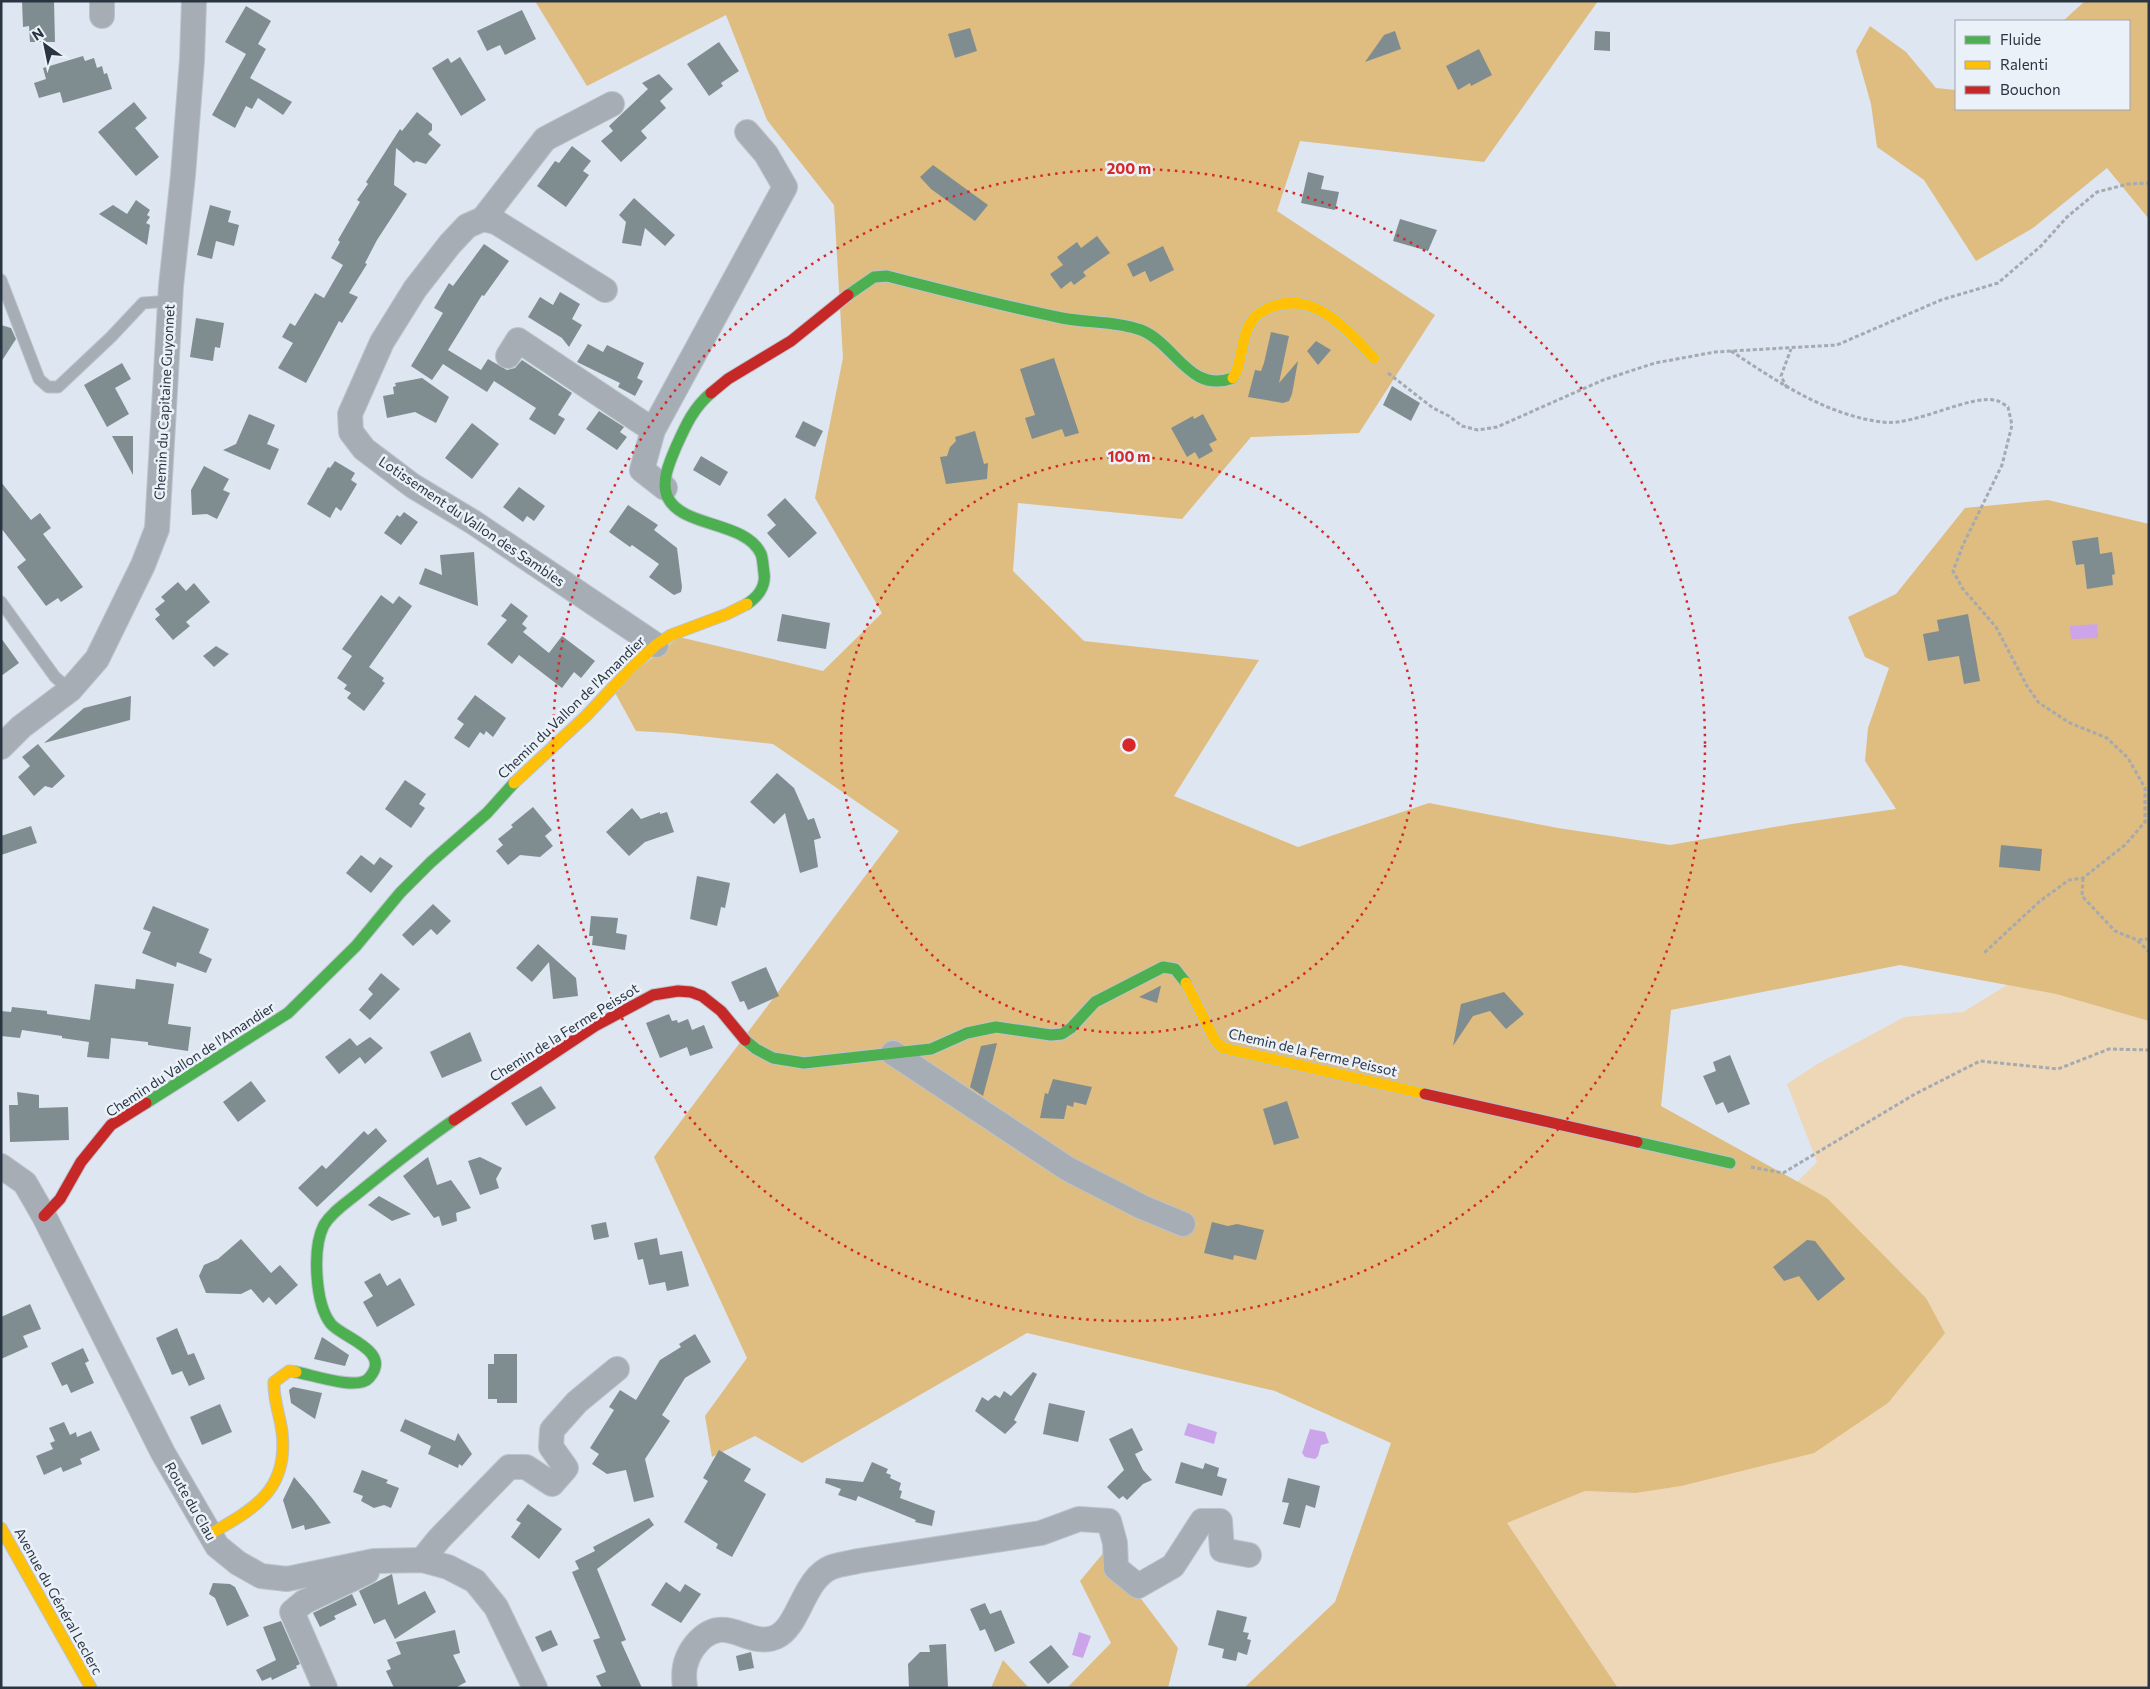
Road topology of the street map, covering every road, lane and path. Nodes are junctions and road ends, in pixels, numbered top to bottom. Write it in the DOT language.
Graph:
graph roads {
  1 [pos="194,1"];
  2 [pos="612,104"];
  3 [pos="747,132"];
  4 [pos="2149,182"];
  5 [pos="483,219"];
  6 [pos="1,280"];
  7 [pos="605,290"];
  8 [pos="170,301"];
  9 [pos="1791,349"];
  10 [pos="1732,352"];
  11 [pos="508,356"];
  12 [pos="1374,358"];
  13 [pos="1788,388"];
  14 [pos="653,430"];
  15 [pos="665,488"];
  16 [pos="1,602"];
  17 [pos="656,644"];
  18 [pos="70,690"];
  19 [pos="1,747"];
  20 [pos="2083,878"];
  21 [pos="2149,939"];
  22 [pos="2137,940"];
  23 [pos="2149,952"];
  24 [pos="1984,953"];
  25 [pos="2149,1050"];
  26 [pos="893,1053"];
  27 [pos="1730,1163"];
  28 [pos="1,1166"];
  29 [pos="44,1216"];
  30 [pos="1183,1224"];
  31 [pos="617,1369"];
  32 [pos="1,1528"];
  33 [pos="210,1534"];
  34 [pos="1249,1556"];
  35 [pos="391,1560"];
  36 [pos="422,1560"];
  37 [pos="90,1688"];
  38 [pos="324,1688"];
  39 [pos="535,1688"];
  40 [pos="685,1688"];
  1 -- 8 [label="street, Chemin du Capitaine Guyonnet"];
  2 -- 5 [label="street"];
  3 -- 14 [label="street"];
  4 -- 9 [label="path"];
  5 -- 7 [label="street"];
  5 -- 17 [label="street, Lotissement du Vallon des Sambles"];
  6 -- 8 [label="lane"];
  8 -- 18 [label="street, Chemin du Capitaine Guyonnet"];
  9 -- 10 [label="path"];
  9 -- 13 [label="path"];
  10 -- 12 [label="path"];
  10 -- 13 [label="path"];
  11 -- 14 [label="street"];
  12 -- 15 [label="street"];
  13 -- 20 [label="path"];
  14 -- 15 [label="street"];
  15 -- 17 [label="street, Chemin du Vallon de l'Amandier"];
  16 -- 18 [label="lane"];
  17 -- 29 [label="street, Chemin du Vallon de l'Amandier"];
  18 -- 19 [label="street, Chemin du Capitaine Guyonnet"];
  20 -- 22 [label="path"];
  20 -- 24 [label="path"];
  21 -- 22 [label="path"];
  22 -- 23 [label="path"];
  25 -- 27 [label="path"];
  26 -- 27 [label="street, Chemin de la Ferme Peissot"];
  26 -- 30 [label="street"];
  26 -- 33 [label="street, Chemin de la Ferme Peissot"];
  28 -- 29 [label="street, Route du Clau"];
  29 -- 33 [label="street, Route du Clau"];
  31 -- 36 [label="street"];
  32 -- 37 [label="street, Avenue du Général Leclerc"];
  33 -- 35 [label="street, Route du Clau"];
  34 -- 40 [label="street"];
  35 -- 36 [label="street, Route du Clau"];
  35 -- 38 [label="street"];
  36 -- 39 [label="street, Route du Clau"];
}
